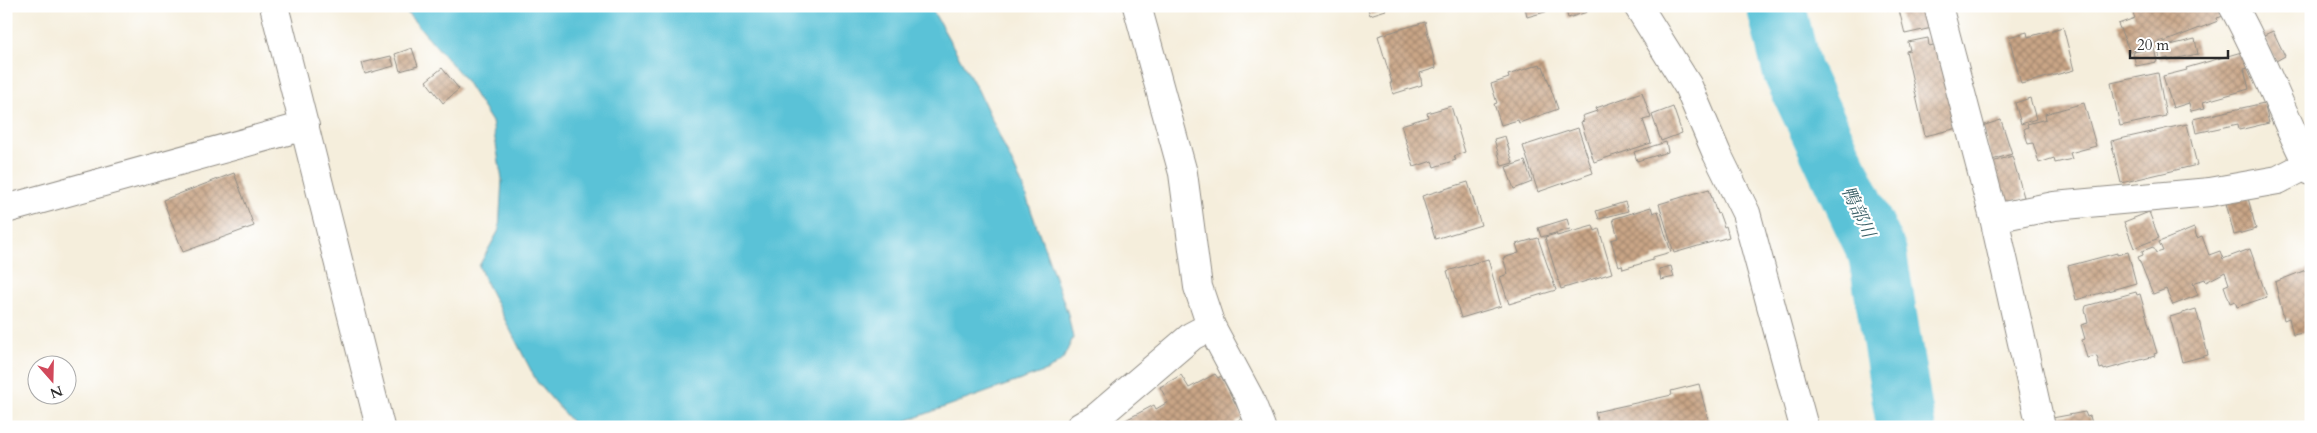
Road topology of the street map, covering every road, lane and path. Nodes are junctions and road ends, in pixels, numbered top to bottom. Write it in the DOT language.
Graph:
graph roads {
  1 [pos="274,6"];
  2 [pos="1137,6"];
  3 [pos="1638,6"];
  4 [pos="1938,6"];
  5 [pos="2233,6"];
  6 [pos="305,126"];
  7 [pos="2310,167"];
  8 [pos="6,209"];
  9 [pos="1994,218"];
  10 [pos="1210,326"];
  11 [pos="380,427"];
  12 [pos="1080,427"];
  13 [pos="1261,427"];
  14 [pos="1804,427"];
  15 [pos="2041,427"];
  1 -- 6 [label="street"];
  2 -- 10 [label="street"];
  3 -- 14 [label="street"];
  4 -- 9 [label="street"];
  5 -- 7 [label="street"];
  6 -- 8 [label="street"];
  6 -- 11 [label="street"];
  7 -- 9 [label="street"];
  9 -- 15 [label="street"];
  10 -- 12 [label="street"];
  10 -- 13 [label="street"];
}
